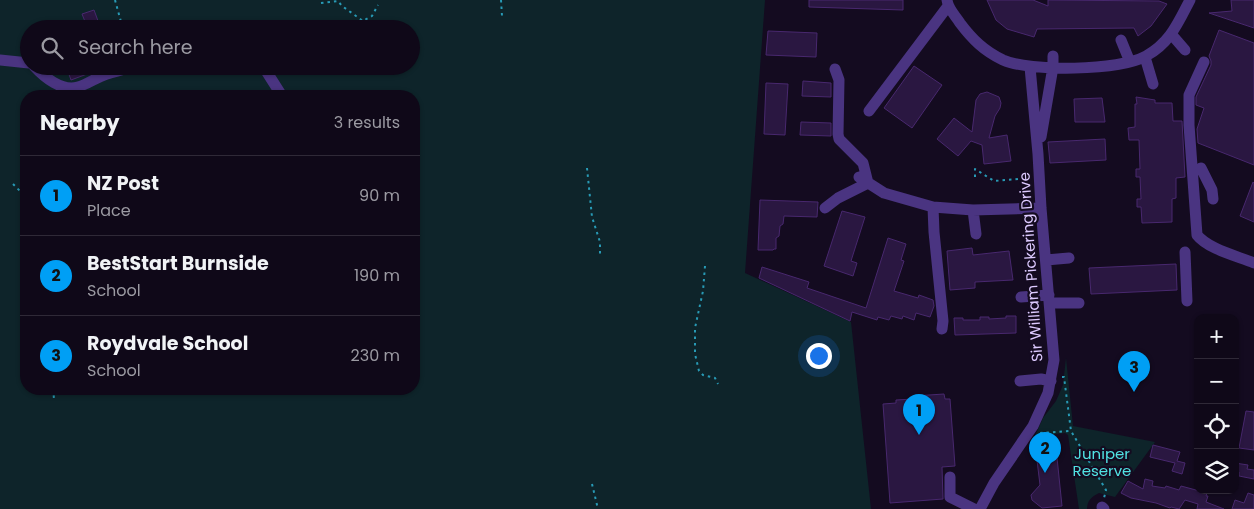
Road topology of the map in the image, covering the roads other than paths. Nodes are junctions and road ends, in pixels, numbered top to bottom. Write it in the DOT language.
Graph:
graph roads {
  1 [pos="1190,0"];
  2 [pos="947,3"];
  3 [pos="1172,35"];
  4 [pos="1121,40"];
  5 [pos="1185,50"];
  6 [pos="1145,57"];
  7 [pos="0,60"];
  8 [pos="1053,61"];
  9 [pos="20,62"];
  10 [pos="1130,62"];
  11 [pos="1204,62"];
  12 [pos="1030,67"];
  13 [pos="834,69"];
  14 [pos="42,75"];
  15 [pos="105,75"];
  16 [pos="269,75"];
  17 [pos="1153,84"];
  18 [pos="278,90"];
  19 [pos="869,111"];
  20 [pos="1038,154"];
  21 [pos="1197,167"];
  22 [pos="1213,167"];
  23 [pos="864,180"];
  24 [pos="1213,199"];
  25 [pos="825,208"];
  26 [pos="933,208"];
  27 [pos="1041,208"];
  28 [pos="973,210"];
  29 [pos="976,234"];
  30 [pos="1185,252"];
  31 [pos="1069,258"];
  32 [pos="1046,260"];
  33 [pos="1254,263"];
  34 [pos="1021,297"];
  35 [pos="1050,299"];
  36 [pos="1187,301"];
  37 [pos="1079,302"];
  38 [pos="942,329"];
  39 [pos="1052,378"];
  40 [pos="1020,381"];
  41 [pos="950,477"];
  42 [pos="994,483"];
  43 [pos="1005,489"];
  44 [pos="974,509"];
  45 [pos="980,509"];
  1 -- 3 [label="street"];
  2 -- 12 [label="street"];
  2 -- 19 [label="street"];
  3 -- 5 [label="street"];
  3 -- 6 [label="street"];
  4 -- 10 [label="street"];
  6 -- 10 [label="street"];
  6 -- 17 [label="street"];
  7 -- 9 [label="street"];
  8 -- 10 [label="street"];
  8 -- 12 [label="street"];
  8 -- 20 [label="street, Sir William Pickering Drive"];
  11 -- 21 [label="street"];
  12 -- 20 [label="street, Sir William Pickering Drive"];
  13 -- 23 [label="street"];
  14 -- 15 [label="street"];
  16 -- 18 [label="street"];
  20 -- 27 [label="street, Sir William Pickering Drive"];
  21 -- 22 [label="street"];
  21 -- 24 [label="street"];
  21 -- 33 [label="street"];
  23 -- 25 [label="street"];
  23 -- 26 [label="street"];
  26 -- 28 [label="street"];
  26 -- 38 [label="street"];
  27 -- 28 [label="street"];
  27 -- 32 [label="street, Sir William Pickering Drive"];
  28 -- 29 [label="street"];
  30 -- 36 [label="street"];
  31 -- 32 [label="street"];
  32 -- 35 [label="street, Sir William Pickering Drive"];
  34 -- 35 [label="street"];
  35 -- 37 [label="street"];
  35 -- 39 [label="street, Sir William Pickering Drive"];
  39 -- 40 [label="street"];
  39 -- 42 [label="street, Sir William Pickering Drive"];
  41 -- 44 [label="street"];
  42 -- 43 [label="street"];
  42 -- 45 [label="street, Sir William Pickering Drive"];
}
